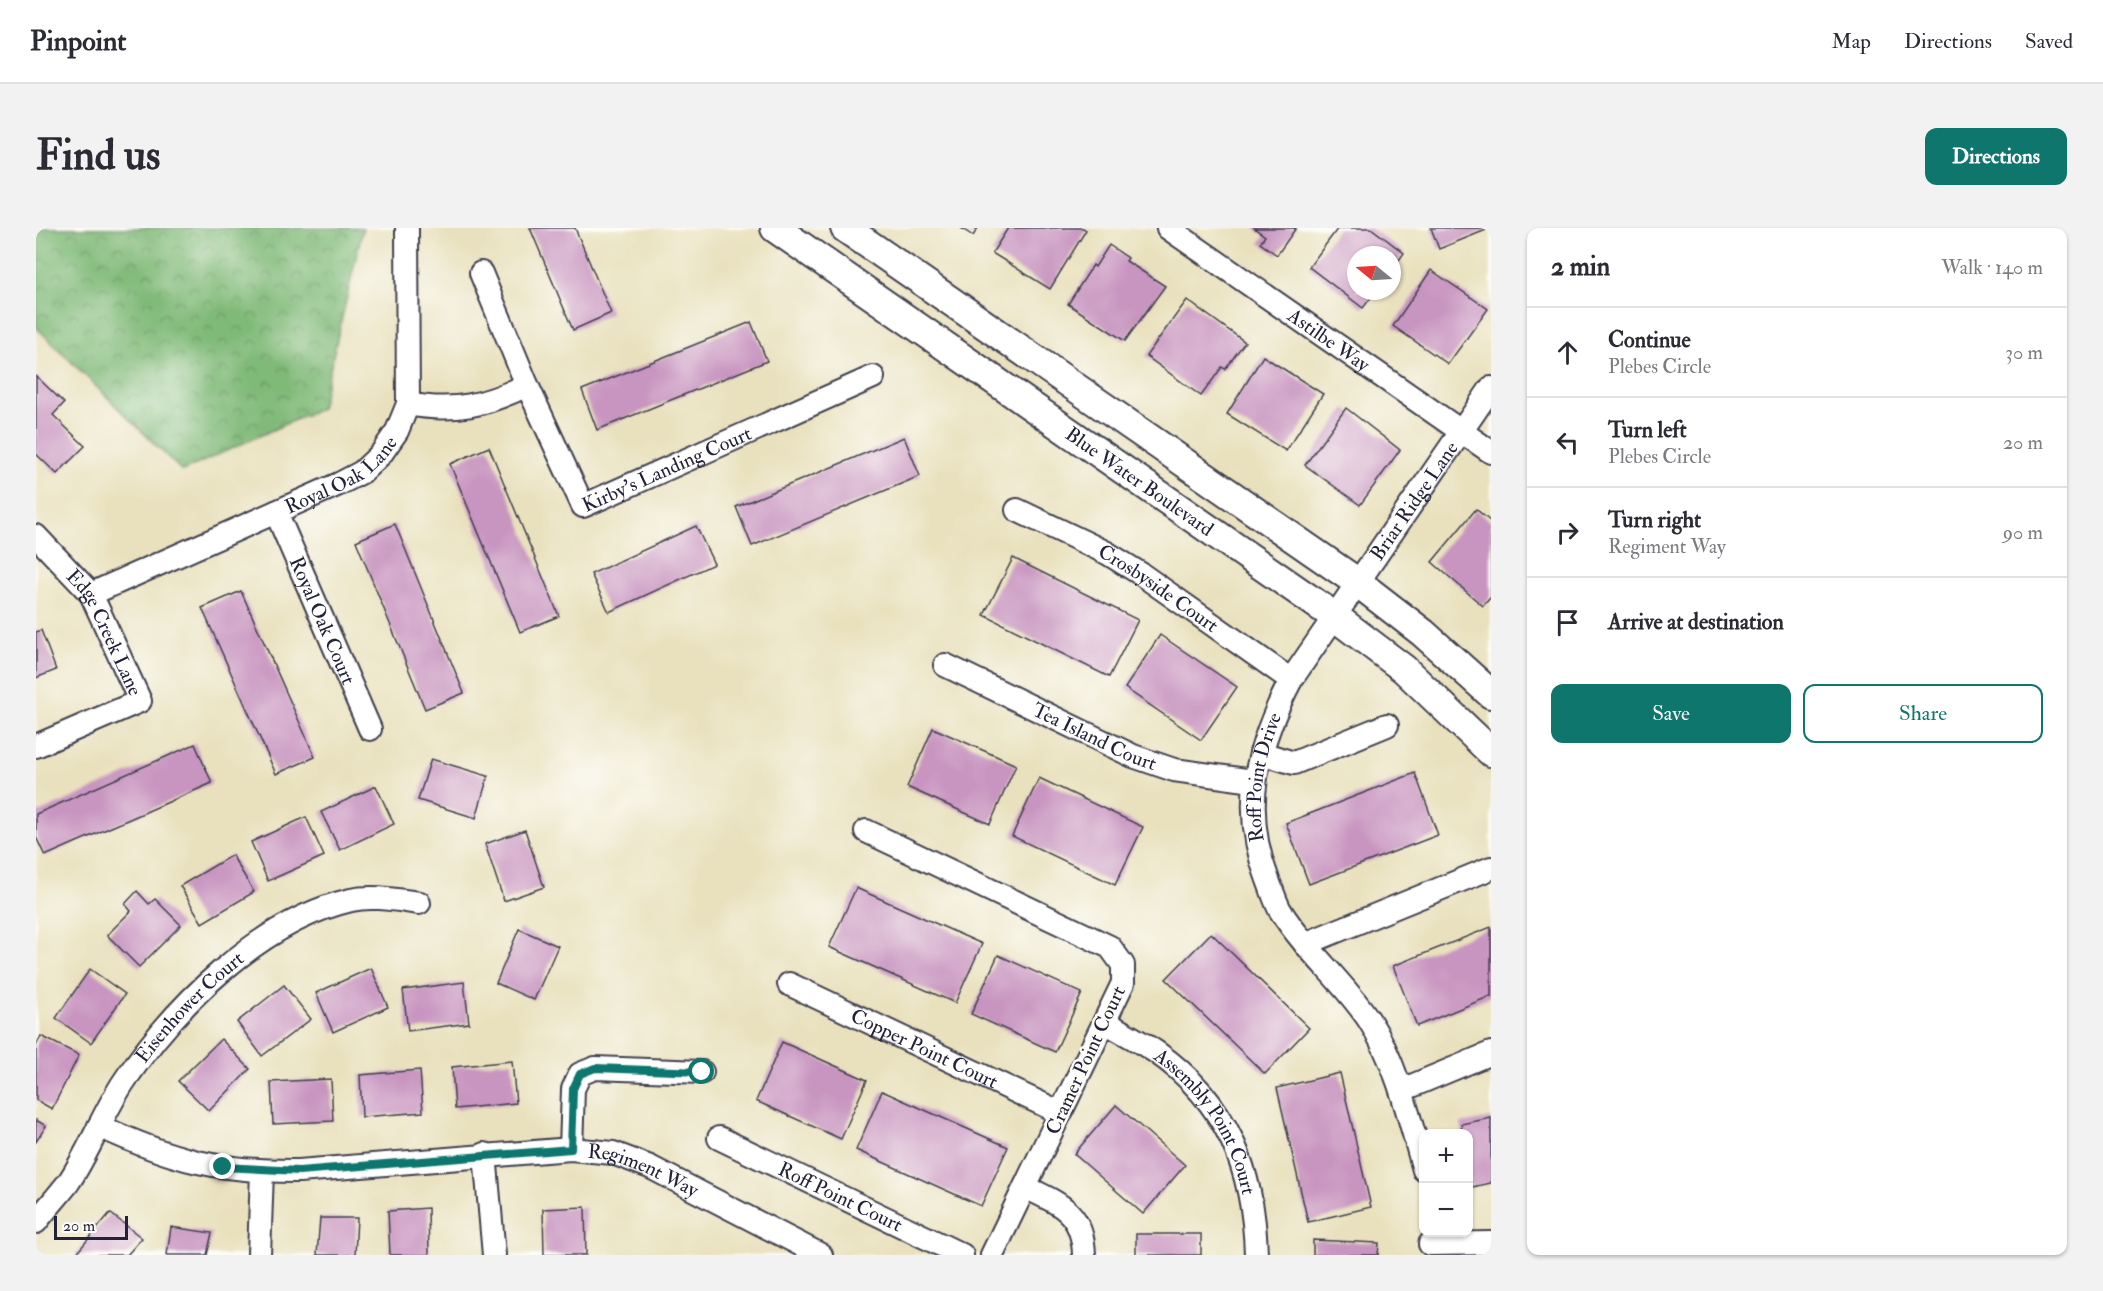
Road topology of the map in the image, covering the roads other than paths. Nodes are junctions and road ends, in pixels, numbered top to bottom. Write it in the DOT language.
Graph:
graph roads {
  1 [pos="407,228"];
  2 [pos="775,228"];
  3 [pos="844,228"];
  4 [pos="1168,228"];
  5 [pos="481,273"];
  6 [pos="873,377"];
  7 [pos="527,385"];
  8 [pos="1491,388"];
  9 [pos="408,404"];
  10 [pos="1461,431"];
  11 [pos="1491,452"];
  12 [pos="1017,510"];
  13 [pos="276,512"];
  14 [pos="36,536"];
  15 [pos="1357,582"];
  16 [pos="91,594"];
  17 [pos="1334,616"];
  18 [pos="945,665"];
  19 [pos="1291,680"];
  20 [pos="1491,694"];
  21 [pos="1387,725"];
  22 [pos="370,729"];
  23 [pos="36,746"];
  24 [pos="1491,752"];
  25 [pos="1260,753"];
  26 [pos="1253,782"];
  27 [pos="866,831"];
  28 [pos="1491,868"];
  29 [pos="419,903"];
  30 [pos="1305,944"];
  31 [pos="789,984"];
  32 [pos="1105,1022"];
  33 [pos="1491,1053"];
  34 [pos="702,1072"];
  35 [pos="1402,1090"];
  36 [pos="1061,1113"];
  37 [pos="99,1126"];
  38 [pos="719,1138"];
  39 [pos="571,1149"];
  40 [pos="1419,1152"];
  41 [pos="485,1154"];
  42 [pos="262,1171"];
  43 [pos="1025,1187"];
  44 [pos="36,1222"];
  45 [pos="1491,1243"];
  46 [pos="1430,1244"];
  47 [pos="259,1255"];
  48 [pos="494,1255"];
  49 [pos="821,1255"];
  50 [pos="962,1255"];
  51 [pos="992,1255"];
  52 [pos="1084,1255"];
  53 [pos="1256,1255"];
  1 -- 9 [label="street, Royal Oak Lane"];
  2 -- 17 [label="street, Blue Water Boulevard"];
  3 -- 15 [label="street, Blue Water Boulevard"];
  4 -- 10 [label="street, Astilbe Way"];
  5 -- 7 [label="street, Kirby's Landing Court"];
  6 -- 7 [label="street, Kirby's Landing Court"];
  7 -- 9 [label="street"];
  8 -- 10 [label="street, Briar Ridge Lane"];
  9 -- 13 [label="street, Royal Oak Lane"];
  10 -- 11 [label="street, Astilbe Way"];
  10 -- 15 [label="street, Briar Ridge Lane"];
  12 -- 19 [label="street, Crosbyside Court"];
  13 -- 16 [label="street, Royal Oak Lane"];
  13 -- 22 [label="street, Royal Oak Court"];
  14 -- 16 [label="street, Edge Creek Lane"];
  15 -- 17 [label="street, Roff Point Drive"];
  15 -- 20 [label="street, Blue Water Boulevard"];
  16 -- 23 [label="street, Edge Creek Lane"];
  17 -- 19 [label="street, Roff Point Drive"];
  17 -- 24 [label="street, Blue Water Boulevard"];
  18 -- 26 [label="street, Tea Island Court"];
  19 -- 25 [label="street, Roff Point Drive"];
  21 -- 25 [label="street"];
  25 -- 26 [label="street, Roff Point Drive"];
  26 -- 30 [label="street, Roff Point Drive"];
  27 -- 32 [label="street, Cramer Point Court"];
  28 -- 30 [label="street"];
  29 -- 37 [label="street, Eisenhower Court"];
  30 -- 35 [label="street, Roff Point Drive"];
  31 -- 36 [label="street, Copper Point Court"];
  32 -- 36 [label="street, Cramer Point Court"];
  32 -- 53 [label="street, Assembly Point Court"];
  33 -- 35 [label="street"];
  34 -- 39 [label="street"];
  35 -- 40 [label="street, Roff Point Drive"];
  36 -- 43 [label="street, Cramer Point Court"];
  37 -- 42 [label="street, Regiment Way"];
  37 -- 44 [label="street, Eisenhower Court"];
  38 -- 50 [label="street, Roff Point Court"];
  39 -- 41 [label="street, Regiment Way"];
  39 -- 49 [label="street, Regiment Way"];
  41 -- 42 [label="street, Regiment Way"];
  41 -- 48 [label="street"];
  42 -- 47 [label="street"];
  43 -- 51 [label="street, Cramer Point Court"];
  43 -- 52 [label="street"];
  45 -- 46 [label="street"];
}
